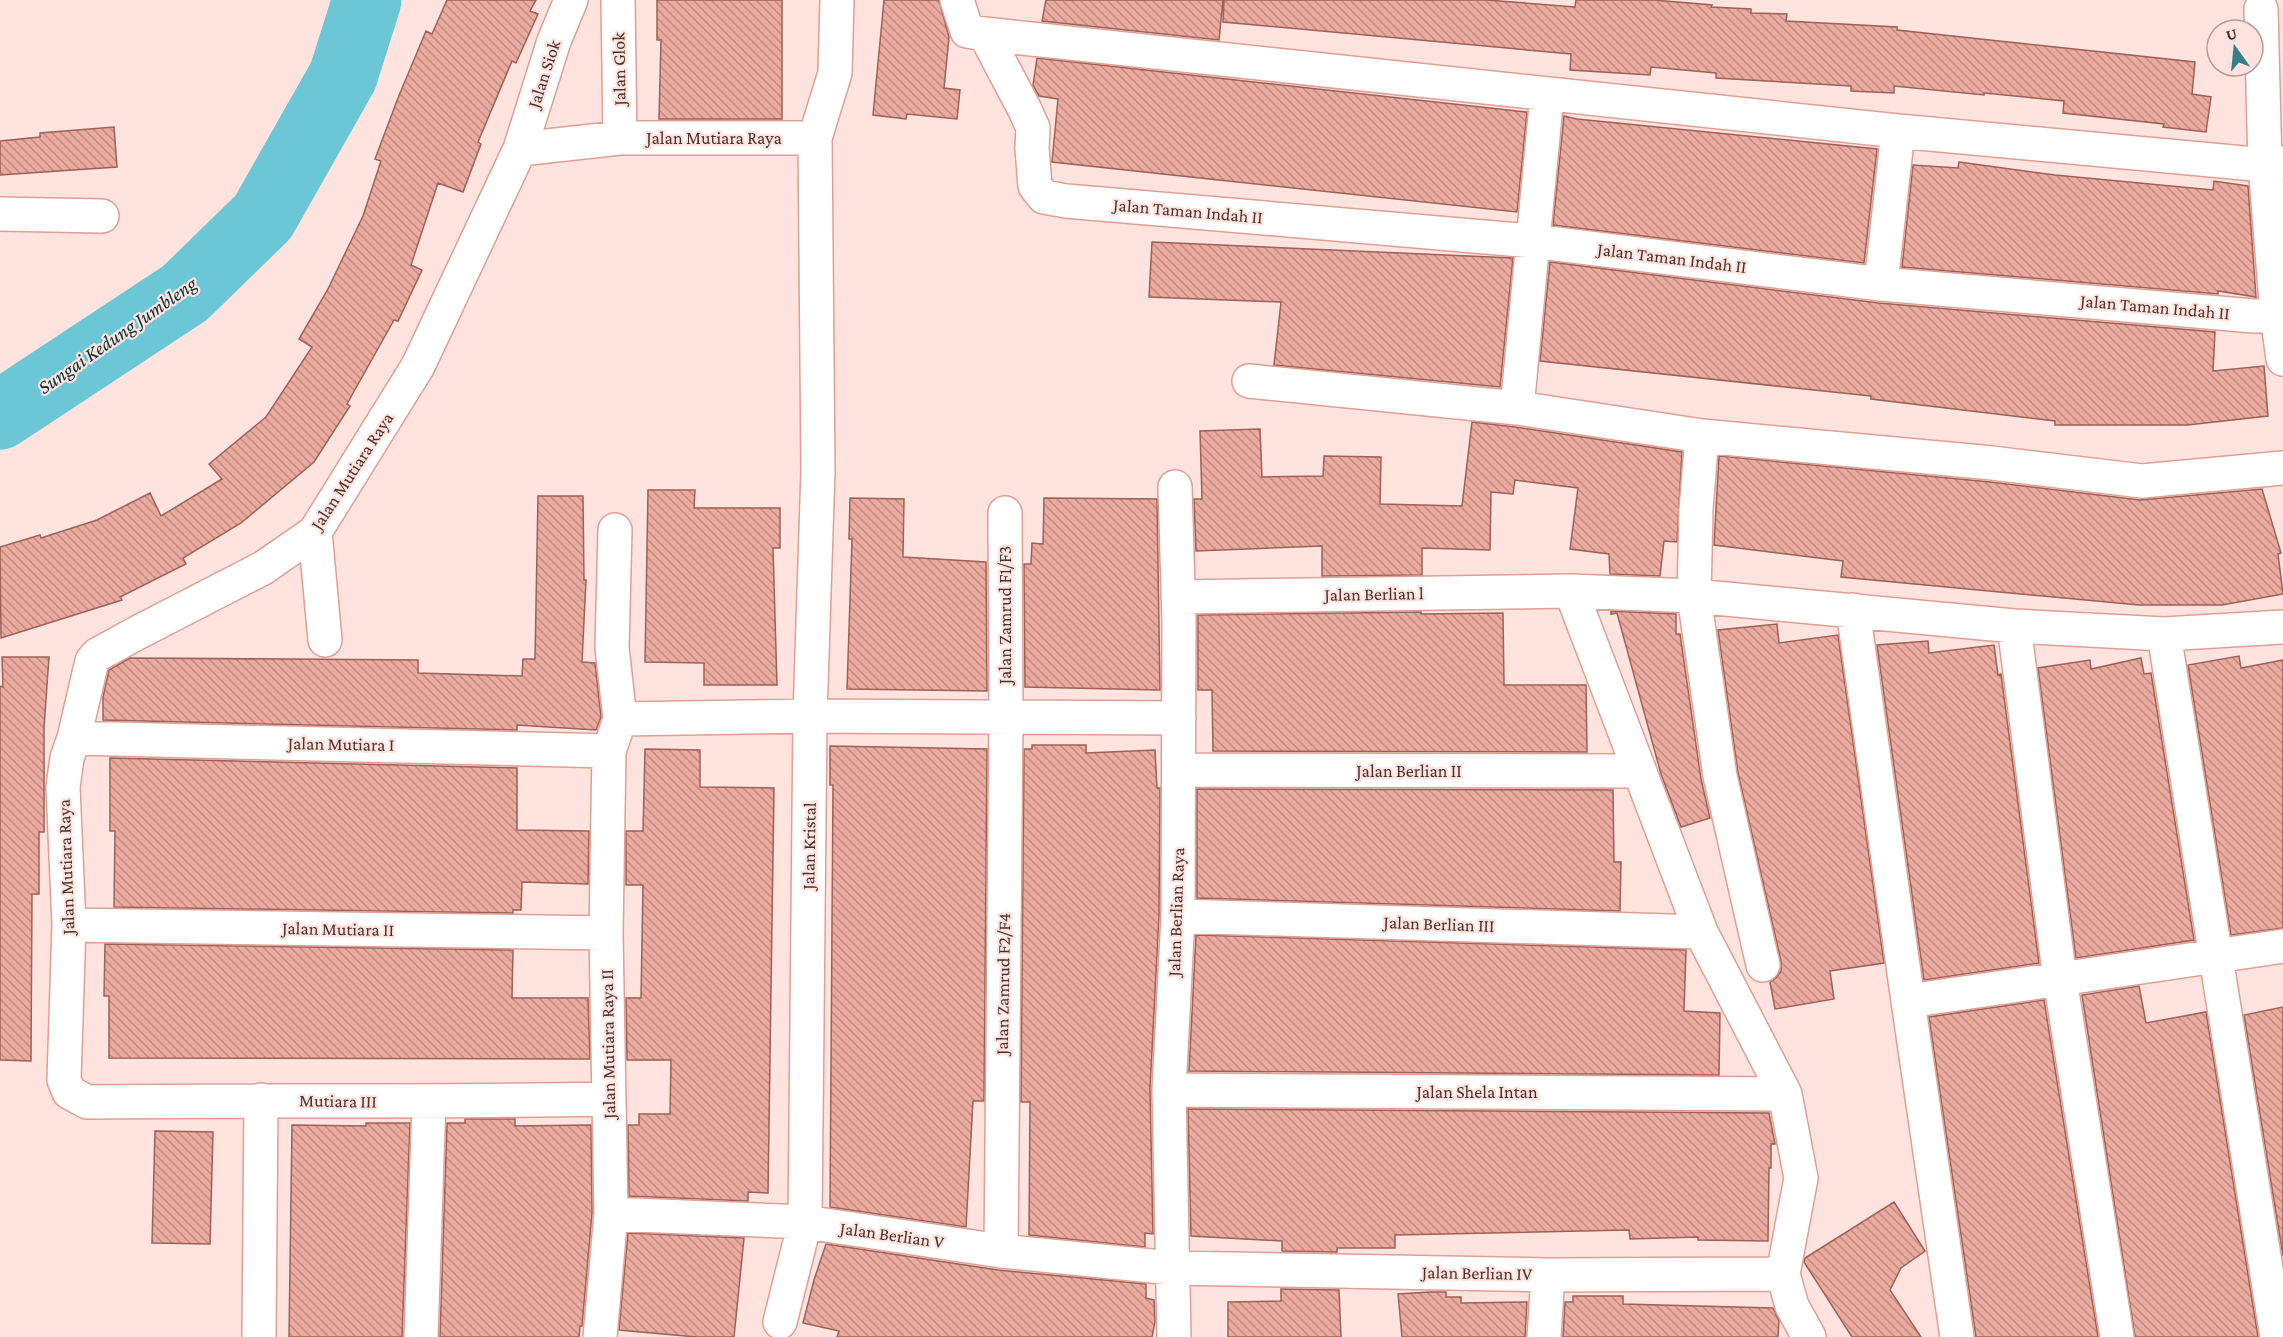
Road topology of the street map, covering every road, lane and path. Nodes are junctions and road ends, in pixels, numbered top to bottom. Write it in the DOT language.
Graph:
graph roads {
  1 [pos="571,0"];
  2 [pos="618,0"];
  3 [pos="837,0"];
  4 [pos="957,0"];
  5 [pos="2269,5"];
  6 [pos="985,34"];
  7 [pos="1547,95"];
  8 [pos="1898,131"];
  9 [pos="620,138"];
  10 [pos="815,138"];
  11 [pos="520,149"];
  12 [pos="2274,164"];
  13 [pos="0,214"];
  14 [pos="102,216"];
  15 [pos="1532,241"];
  16 [pos="1881,284"];
  17 [pos="2277,315"];
  18 [pos="2283,359"];
  19 [pos="1249,381"];
  20 [pos="1517,408"];
  21 [pos="1702,436"];
  22 [pos="2283,468"];
  23 [pos="1175,487"];
  24 [pos="1005,513"];
  25 [pos="615,530"];
  26 [pos="315,532"];
  27 [pos="1571,591"];
  28 [pos="1694,596"];
  29 [pos="1178,597"];
  30 [pos="1853,610"];
  31 [pos="2014,626"];
  32 [pos="2283,627"];
  33 [pos="2164,634"];
  34 [pos="324,640"];
  35 [pos="810,716"];
  36 [pos="1006,718"];
  37 [pos="1179,718"];
  38 [pos="620,719"];
  39 [pos="74,738"];
  40 [pos="609,751"];
  41 [pos="1179,770"];
  42 [pos="1639,771"];
  43 [pos="1178,916"];
  44 [pos="69,925"];
  45 [pos="1701,932"];
  46 [pos="606,933"];
  47 [pos="2283,946"];
  48 [pos="2215,955"];
  49 [pos="1762,965"];
  50 [pos="2060,979"];
  51 [pos="1908,1000"];
  52 [pos="1169,1090"];
  53 [pos="69,1092"];
  54 [pos="1785,1094"];
  55 [pos="609,1099"];
  56 [pos="261,1100"];
  57 [pos="429,1102"];
  58 [pos="611,1215"];
  59 [pos="805,1222"];
  60 [pos="1001,1251"];
  61 [pos="1172,1268"];
  62 [pos="1783,1274"];
  63 [pos="1548,1275"];
  64 [pos="780,1322"];
  65 [pos="259,1337"];
  66 [pos="421,1337"];
  67 [pos="600,1337"];
  68 [pos="1174,1337"];
  69 [pos="1544,1337"];
  70 [pos="1809,1337"];
  71 [pos="1957,1337"];
  72 [pos="2116,1337"];
  73 [pos="2277,1337"];
  1 -- 11 [label="street, Jalan Siok"];
  2 -- 9 [label="street, Jalan Glok"];
  3 -- 10 [label="street, Jalan Kristal"];
  4 -- 6 [label="street"];
  5 -- 12 [label="street"];
  6 -- 7 [label="street"];
  6 -- 15 [label="street, Jalan Taman Indah II"];
  7 -- 8 [label="street"];
  7 -- 15 [label="street"];
  8 -- 12 [label="street"];
  8 -- 16 [label="street"];
  9 -- 10 [label="street, Jalan Mutiara Raya"];
  9 -- 11 [label="street, Jalan Mutiara Raya"];
  10 -- 35 [label="street, Jalan Kristal"];
  11 -- 26 [label="street, Jalan Mutiara Raya"];
  12 -- 17 [label="street"];
  13 -- 14 [label="street"];
  15 -- 16 [label="street, Jalan Taman Indah II"];
  15 -- 20 [label="street"];
  16 -- 17 [label="street, Jalan Taman Indah II"];
  17 -- 18 [label="street"];
  19 -- 20 [label="street"];
  20 -- 21 [label="street"];
  21 -- 22 [label="street"];
  21 -- 28 [label="street"];
  23 -- 29 [label="street, Jalan Berlian Raya"];
  24 -- 36 [label="street, Jalan Zamrud F1/F3"];
  25 -- 38 [label="street"];
  26 -- 34 [label="street"];
  26 -- 39 [label="street, Jalan Mutiara Raya"];
  27 -- 28 [label="street, Jalan Berlian l"];
  27 -- 29 [label="street, Jalan Berlian l"];
  27 -- 42 [label="street"];
  28 -- 30 [label="street, Jalan Berlian l"];
  28 -- 49 [label="street"];
  29 -- 37 [label="street, Jalan Berlian Raya"];
  30 -- 31 [label="street, Jalan Berlian l"];
  30 -- 51 [label="street"];
  31 -- 33 [label="street, Jalan Berlian l"];
  31 -- 50 [label="street"];
  32 -- 33 [label="street, Jalan Berlian l"];
  33 -- 48 [label="street"];
  35 -- 36 [label="street"];
  35 -- 38 [label="street"];
  35 -- 59 [label="street, Jalan Kristal"];
  36 -- 37 [label="street"];
  36 -- 60 [label="street, Jalan Zamrud F2/F4"];
  37 -- 41 [label="street, Jalan Berlian Raya"];
  38 -- 40 [label="street"];
  39 -- 40 [label="street, Jalan Mutiara I"];
  39 -- 44 [label="street, Jalan Mutiara Raya"];
  40 -- 46 [label="street, Jalan Mutiara Raya II"];
  41 -- 42 [label="street, Jalan Berlian II"];
  41 -- 43 [label="street, Jalan Berlian Raya"];
  42 -- 45 [label="street"];
  43 -- 45 [label="street, Jalan Berlian III"];
  43 -- 52 [label="street, Jalan Berlian Raya"];
  44 -- 46 [label="street, Jalan Mutiara II"];
  44 -- 53 [label="street, Jalan Mutiara Raya"];
  45 -- 54 [label="street"];
  46 -- 55 [label="street, Jalan Mutiara Raya II"];
  47 -- 48 [label="street"];
  48 -- 50 [label="street"];
  48 -- 73 [label="street"];
  50 -- 51 [label="street"];
  50 -- 72 [label="street"];
  51 -- 71 [label="street"];
  52 -- 54 [label="street, Jalan Shela Intan"];
  52 -- 61 [label="street, Jalan Berlian Raya"];
  53 -- 56 [label="street, Mutiara III"];
  54 -- 62 [label="street"];
  55 -- 57 [label="street, Mutiara III"];
  55 -- 58 [label="street, Jalan Mutiara Raya II"];
  56 -- 57 [label="street, Mutiara III"];
  56 -- 65 [label="street"];
  57 -- 66 [label="street"];
  58 -- 59 [label="street, Jalan Berlian V"];
  58 -- 67 [label="street, Jalan Mutiara Raya II"];
  59 -- 60 [label="street, Jalan Berlian V"];
  59 -- 64 [label="street, Jalan Kristal"];
  60 -- 61 [label="street, Jalan Berlian V"];
  61 -- 63 [label="street, Jalan Berlian IV"];
  61 -- 68 [label="street, Jalan Berlian Raya"];
  62 -- 63 [label="street, Jalan Berlian IV"];
  62 -- 70 [label="street"];
  63 -- 69 [label="street"];
}
